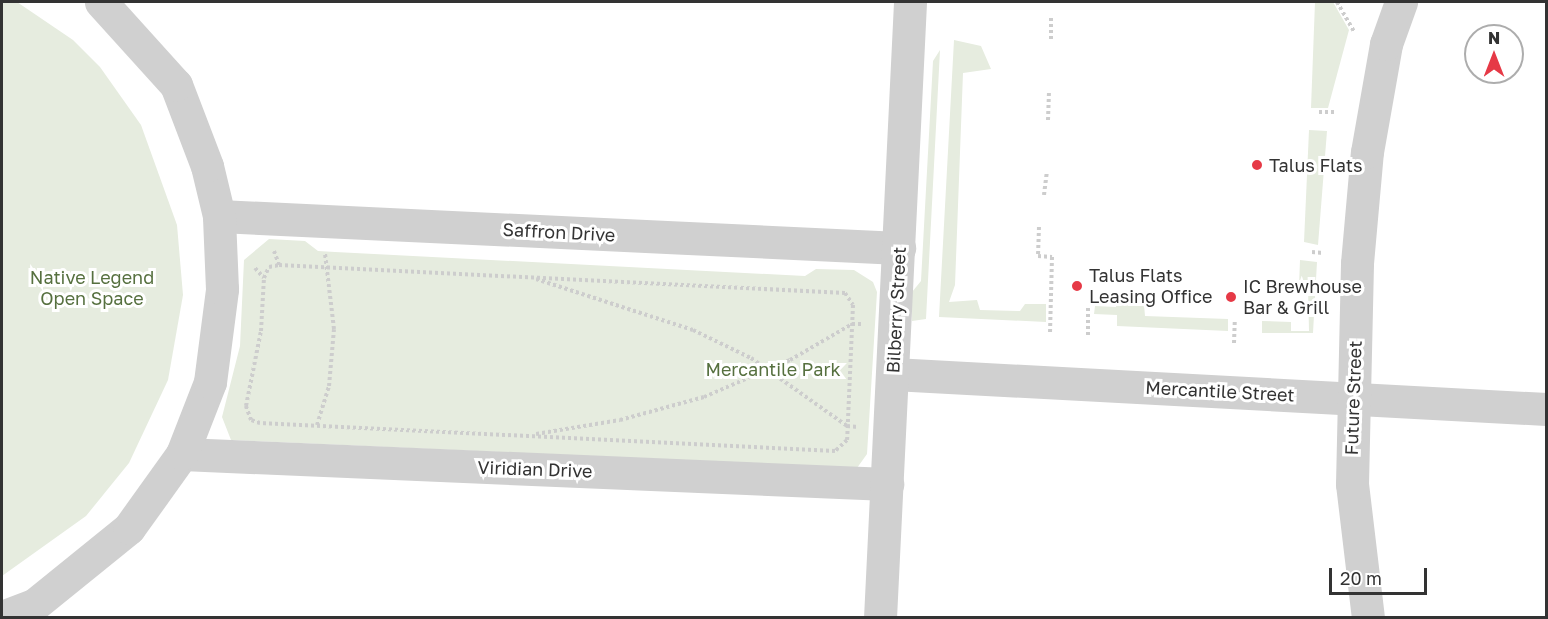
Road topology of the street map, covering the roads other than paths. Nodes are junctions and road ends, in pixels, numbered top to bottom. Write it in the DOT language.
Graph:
graph roads {
  1 [pos="101,2"];
  2 [pos="910,2"];
  3 [pos="1401,2"];
  4 [pos="219,216"];
  5 [pos="899,248"];
  6 [pos="893,374"];
  7 [pos="1352,398"];
  8 [pos="1546,409"];
  9 [pos="182,454"];
  10 [pos="887,484"];
  11 [pos="2,617"];
  12 [pos="880,618"];
  13 [pos="1368,618"];
  1 -- 4 [label="street"];
  2 -- 5 [label="street, Bilberry Street"];
  3 -- 7 [label="street, Future Street"];
  4 -- 5 [label="street, Saffron Drive"];
  4 -- 9 [label="street"];
  5 -- 6 [label="street, Bilberry Street"];
  6 -- 7 [label="street, Mercantile Street"];
  6 -- 10 [label="street, Bilberry Street"];
  7 -- 8 [label="street, Mercantile Street"];
  7 -- 13 [label="street, Future Street"];
  9 -- 10 [label="street, Viridian Drive"];
  9 -- 11 [label="street"];
  10 -- 12 [label="street, Bilberry Street"];
}
